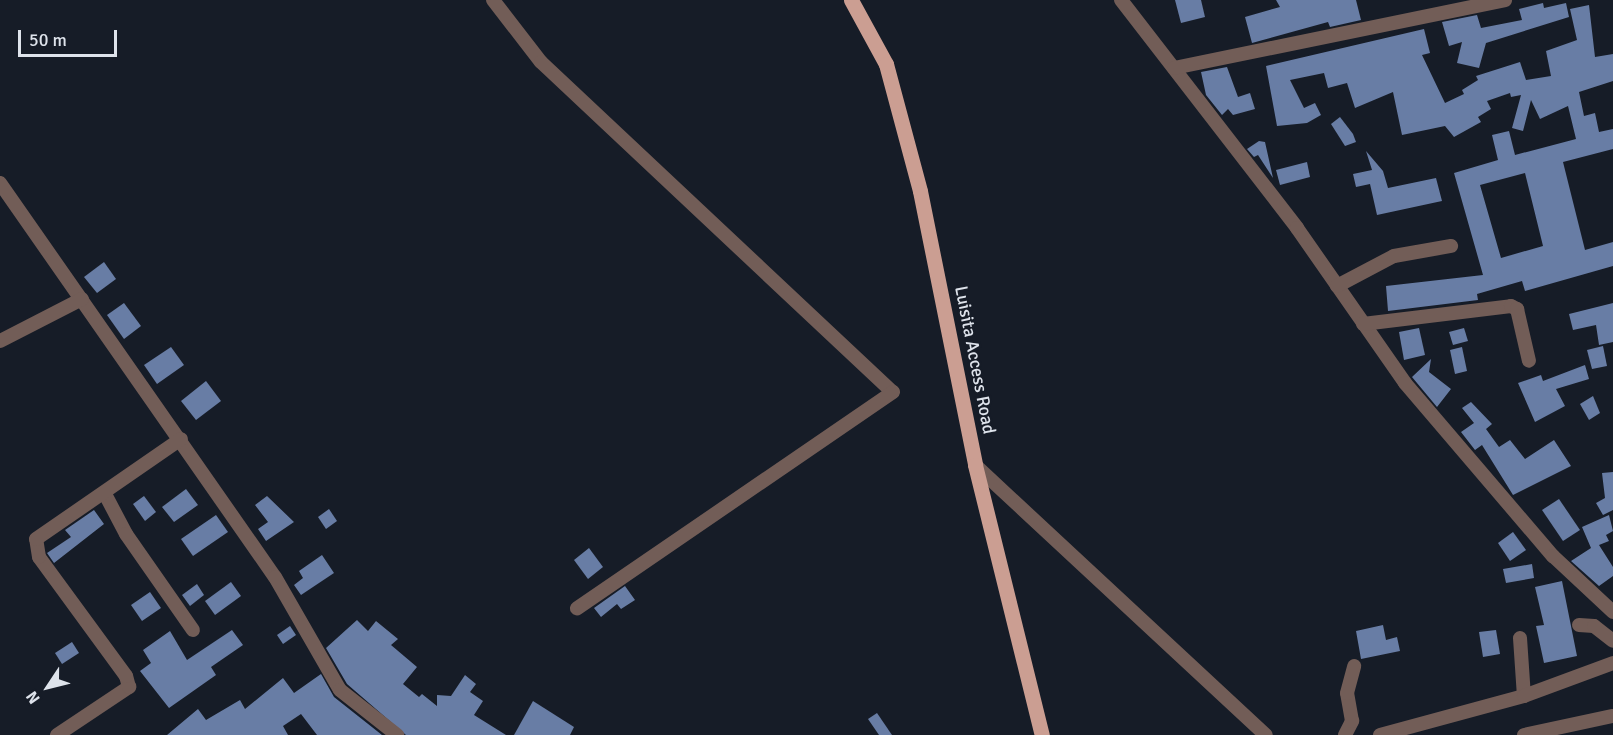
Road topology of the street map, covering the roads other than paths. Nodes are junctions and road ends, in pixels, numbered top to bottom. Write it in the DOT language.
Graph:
graph roads {
  1 [pos="493,0"];
  2 [pos="851,0"];
  3 [pos="1121,0"];
  4 [pos="1505,0"];
  5 [pos="1480,3"];
  6 [pos="1174,68"];
  7 [pos="0,183"];
  8 [pos="1451,246"];
  9 [pos="1338,286"];
  10 [pos="82,299"];
  11 [pos="1363,324"];
  12 [pos="0,341"];
  13 [pos="1529,361"];
  14 [pos="181,439"];
  15 [pos="975,465"];
  16 [pos="105,494"];
  17 [pos="577,608"];
  18 [pos="1613,612"];
  19 [pos="1579,624"];
  20 [pos="193,630"];
  21 [pos="1520,638"];
  22 [pos="1613,642"];
  23 [pos="1613,663"];
  24 [pos="1354,666"];
  25 [pos="1524,696"];
  26 [pos="1613,716"];
  27 [pos="57,735"];
  28 [pos="396,735"];
  29 [pos="1042,735"];
  30 [pos="1266,735"];
  31 [pos="1345,735"];
  32 [pos="1380,735"];
  33 [pos="1524,735"];
  1 -- 17 [label="street"];
  2 -- 15 [label="main road, Luisita Access Road"];
  3 -- 6 [label="street"];
  4 -- 5 [label="street"];
  5 -- 6 [label="street"];
  6 -- 9 [label="street"];
  7 -- 10 [label="street"];
  8 -- 9 [label="street"];
  9 -- 11 [label="street"];
  10 -- 12 [label="street"];
  10 -- 14 [label="street"];
  11 -- 13 [label="street"];
  11 -- 18 [label="street"];
  14 -- 16 [label="street"];
  14 -- 28 [label="street"];
  15 -- 29 [label="main road, Luisita Access Road"];
  15 -- 30 [label="street"];
  16 -- 20 [label="street"];
  16 -- 27 [label="street"];
  19 -- 22 [label="street"];
  21 -- 25 [label="street"];
  23 -- 25 [label="street"];
  24 -- 31 [label="street"];
  25 -- 32 [label="street"];
  26 -- 33 [label="street"];
}
